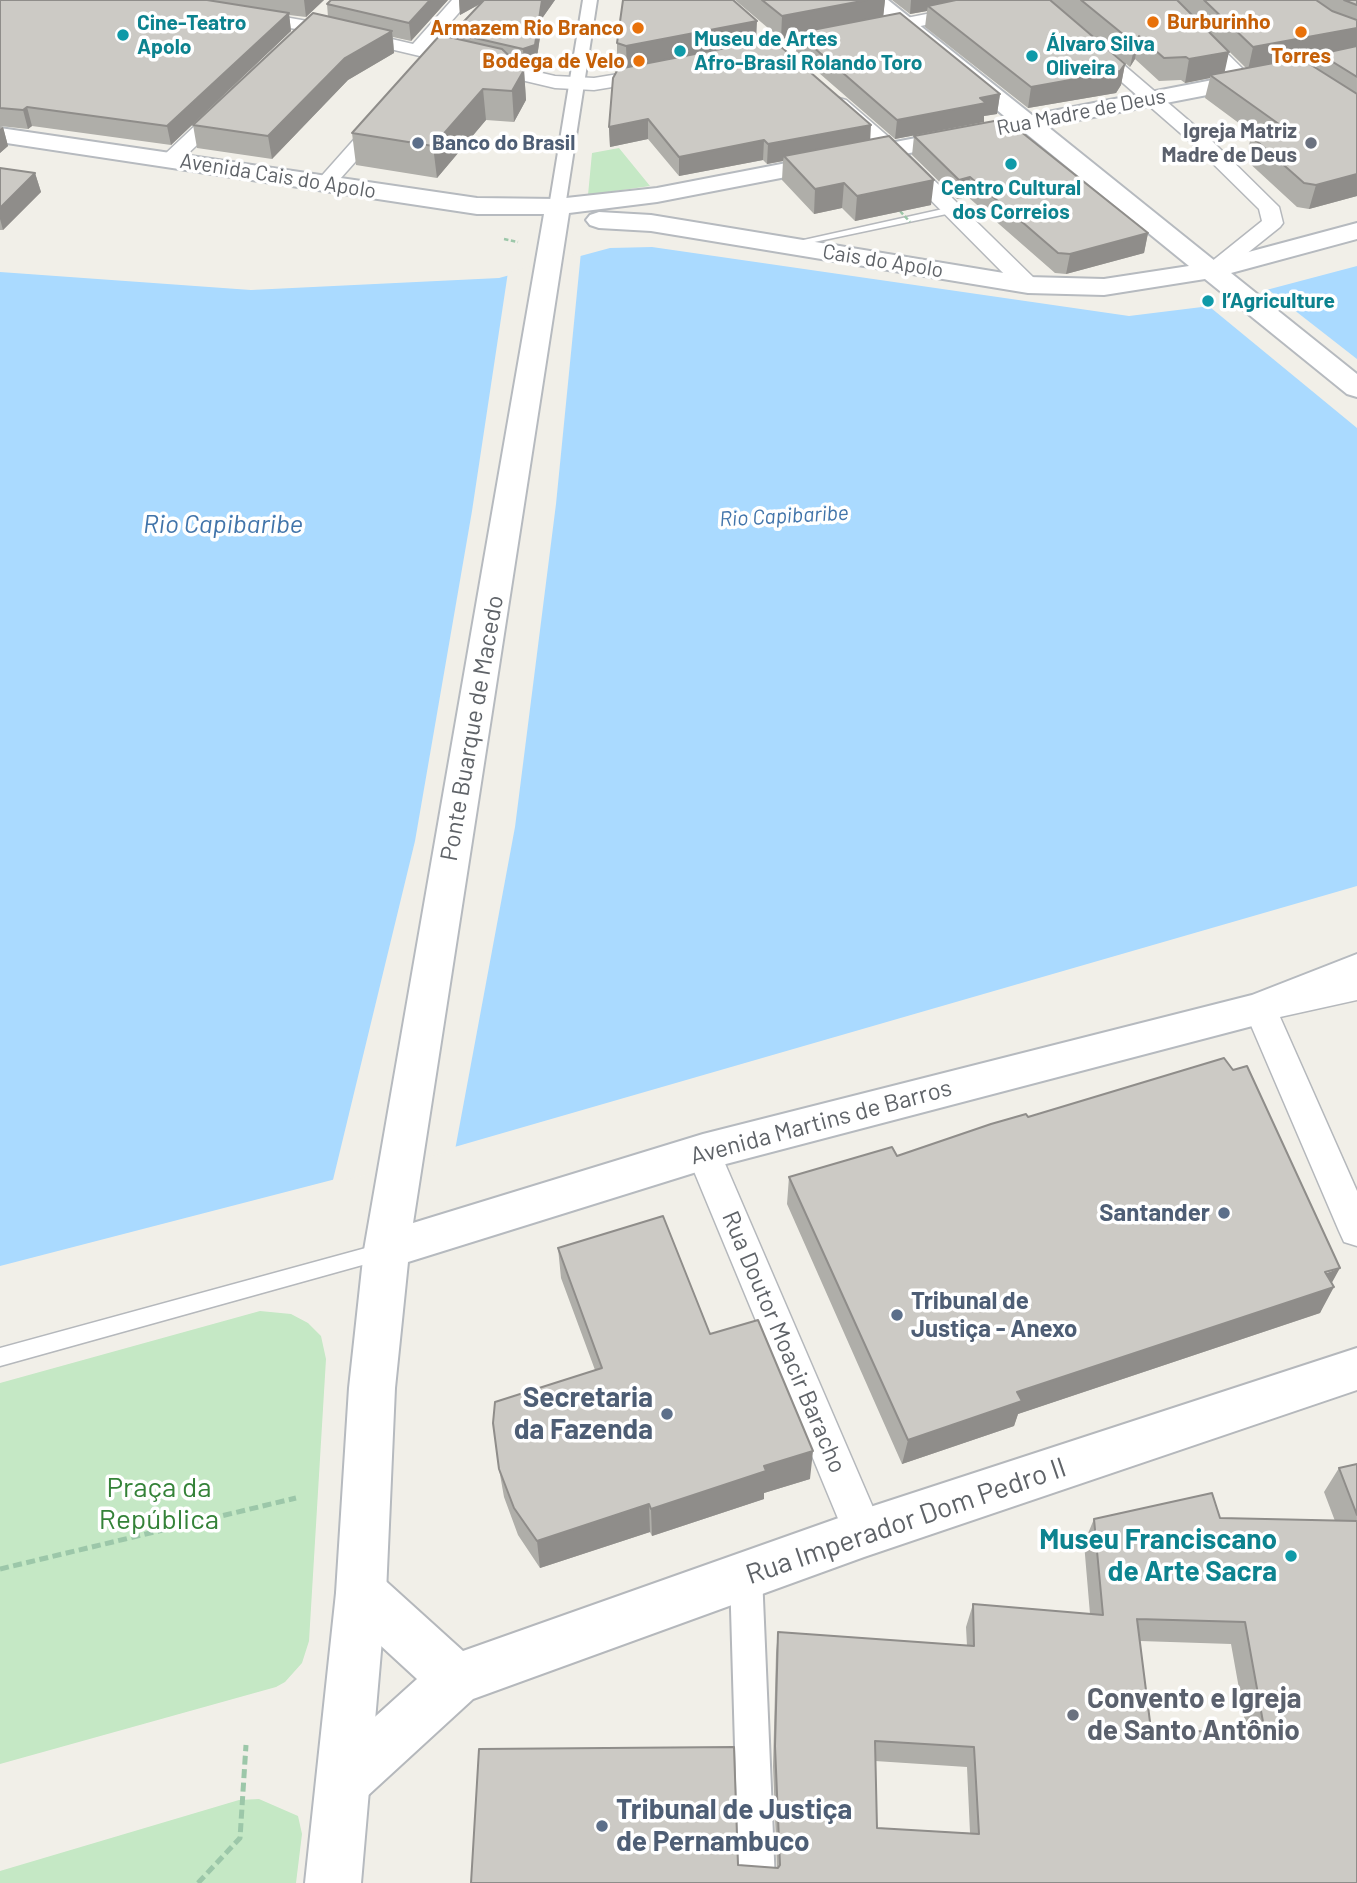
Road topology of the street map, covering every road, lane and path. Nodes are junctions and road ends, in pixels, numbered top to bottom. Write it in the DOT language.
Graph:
graph roads {
  1 [pos="461,0"];
  2 [pos="590,0"];
  3 [pos="874,0"];
  4 [pos="1023,0"];
  5 [pos="1163,0"];
  6 [pos="329,9"];
  7 [pos="233,14"];
  8 [pos="904,23"];
  9 [pos="311,26"];
  10 [pos="1074,32"];
  11 [pos="758,33"];
  12 [pos="291,45"];
  13 [pos="776,49"];
  14 [pos="416,51"];
  15 [pos="1357,59"];
  16 [pos="723,60"];
  17 [pos="797,68"];
  18 [pos="669,71"];
  19 [pos="1244,81"];
  20 [pos="577,84"];
  21 [pos="241,93"];
  22 [pos="829,95"];
  23 [pos="1148,98"];
  24 [pos="397,103"];
  25 [pos="1027,122"];
  26 [pos="0,135"];
  27 [pos="892,150"];
  28 [pos="0,151"];
  29 [pos="171,159"];
  30 [pos="325,184"];
  31 [pos="952,210"];
  32 [pos="900,211"];
  33 [pos="910,222"];
  34 [pos="555,225"];
  35 [pos="1357,231"];
  36 [pos="786,245"];
  37 [pos="1222,279"];
  38 [pos="1028,285"];
  39 [pos="1357,388"];
  40 [pos="1357,969"];
  41 [pos="1357,988"];
  42 [pos="1261,1009"];
  43 [pos="702,1152"];
  44 [pos="1357,1231"];
  45 [pos="386,1250"];
  46 [pos="0,1357"];
  47 [pos="1357,1369"];
  48 [pos="296,1498"];
  49 [pos="864,1533"];
  50 [pos="0,1569"];
  51 [pos="746,1575"];
  52 [pos="360,1592"];
  53 [pos="456,1679"];
  54 [pos="246,1745"];
  55 [pos="345,1780"];
  56 [pos="198,1883"];
  57 [pos="333,1883"];
  58 [pos="757,1883"];
  1 -- 14 [label="street"];
  2 -- 20 [label="street"];
  3 -- 8 [label="main road"];
  4 -- 8 [label="street"];
  5 -- 19 [label="street"];
  6 -- 9 [label="street"];
  7 -- 9 [label="street"];
  8 -- 13 [label="street"];
  8 -- 25 [label="main road"];
  9 -- 12 [label="street"];
  9 -- 14 [label="street"];
  10 -- 23 [label="street"];
  11 -- 13 [label="street"];
  13 -- 16 [label="street"];
  13 -- 17 [label="street"];
  14 -- 20 [label="street"];
  15 -- 19 [label="main road, Rua Madre de Deus"];
  18 -- 20 [label="street"];
  19 -- 23 [label="main road, Rua Madre de Deus"];
  20 -- 34 [label="street"];
  21 -- 29 [label="street"];
  22 -- 27 [label="street"];
  23 -- 25 [label="main road, Rua Madre de Deus"];
  23 -- 37 [label="street"];
  24 -- 30 [label="street"];
  25 -- 27 [label="main road, Rua Madre de Deus"];
  25 -- 37 [label="main road"];
  26 -- 29 [label="main road, Avenida Cais do Apolo"];
  27 -- 31 [label="street"];
  27 -- 34 [label="main road, Rua Madre de Deus"];
  28 -- 34 [label="main road, Avenida Cais do Apolo"];
  29 -- 30 [label="main road, Avenida Cais do Apolo"];
  30 -- 34 [label="main road, Avenida Cais do Apolo"];
  31 -- 36 [label="lane"];
  31 -- 38 [label="street"];
  32 -- 33 [label="path, bridge"];
  34 -- 36 [label="main road, Cais do Apolo"];
  34 -- 45 [label="main road, Ponte Buarque de Macedo"];
  35 -- 37 [label="main road, Cais do Apolo"];
  36 -- 38 [label="main road, Cais do Apolo"];
  37 -- 38 [label="main road, Cais do Apolo"];
  37 -- 39 [label="main road"];
  40 -- 42 [label="main road, Avenida Martins de Barros"];
  41 -- 42 [label="street, Avenida Martins de Barros"];
  42 -- 43 [label="main road, Avenida Martins de Barros"];
  42 -- 44 [label="street"];
  43 -- 45 [label="main road, Avenida Martins de Barros"];
  43 -- 49 [label="street, Rua Doutor Moacir Baracho"];
  45 -- 46 [label="lane"];
  45 -- 52 [label="main road"];
  47 -- 49 [label="main road, Rua Imperador Dom Pedro II"];
  48 -- 50 [label="path"];
  49 -- 51 [label="main road, Rua Imperador Dom Pedro II"];
  51 -- 53 [label="main road, Rua Imperador Dom Pedro II"];
  51 -- 58 [label="street"];
  52 -- 53 [label="main road"];
  52 -- 55 [label="main road"];
  53 -- 55 [label="main road, Rua Imperador Dom Pedro II"];
  54 -- 56 [label="path"];
  55 -- 57 [label="main road"];
}
